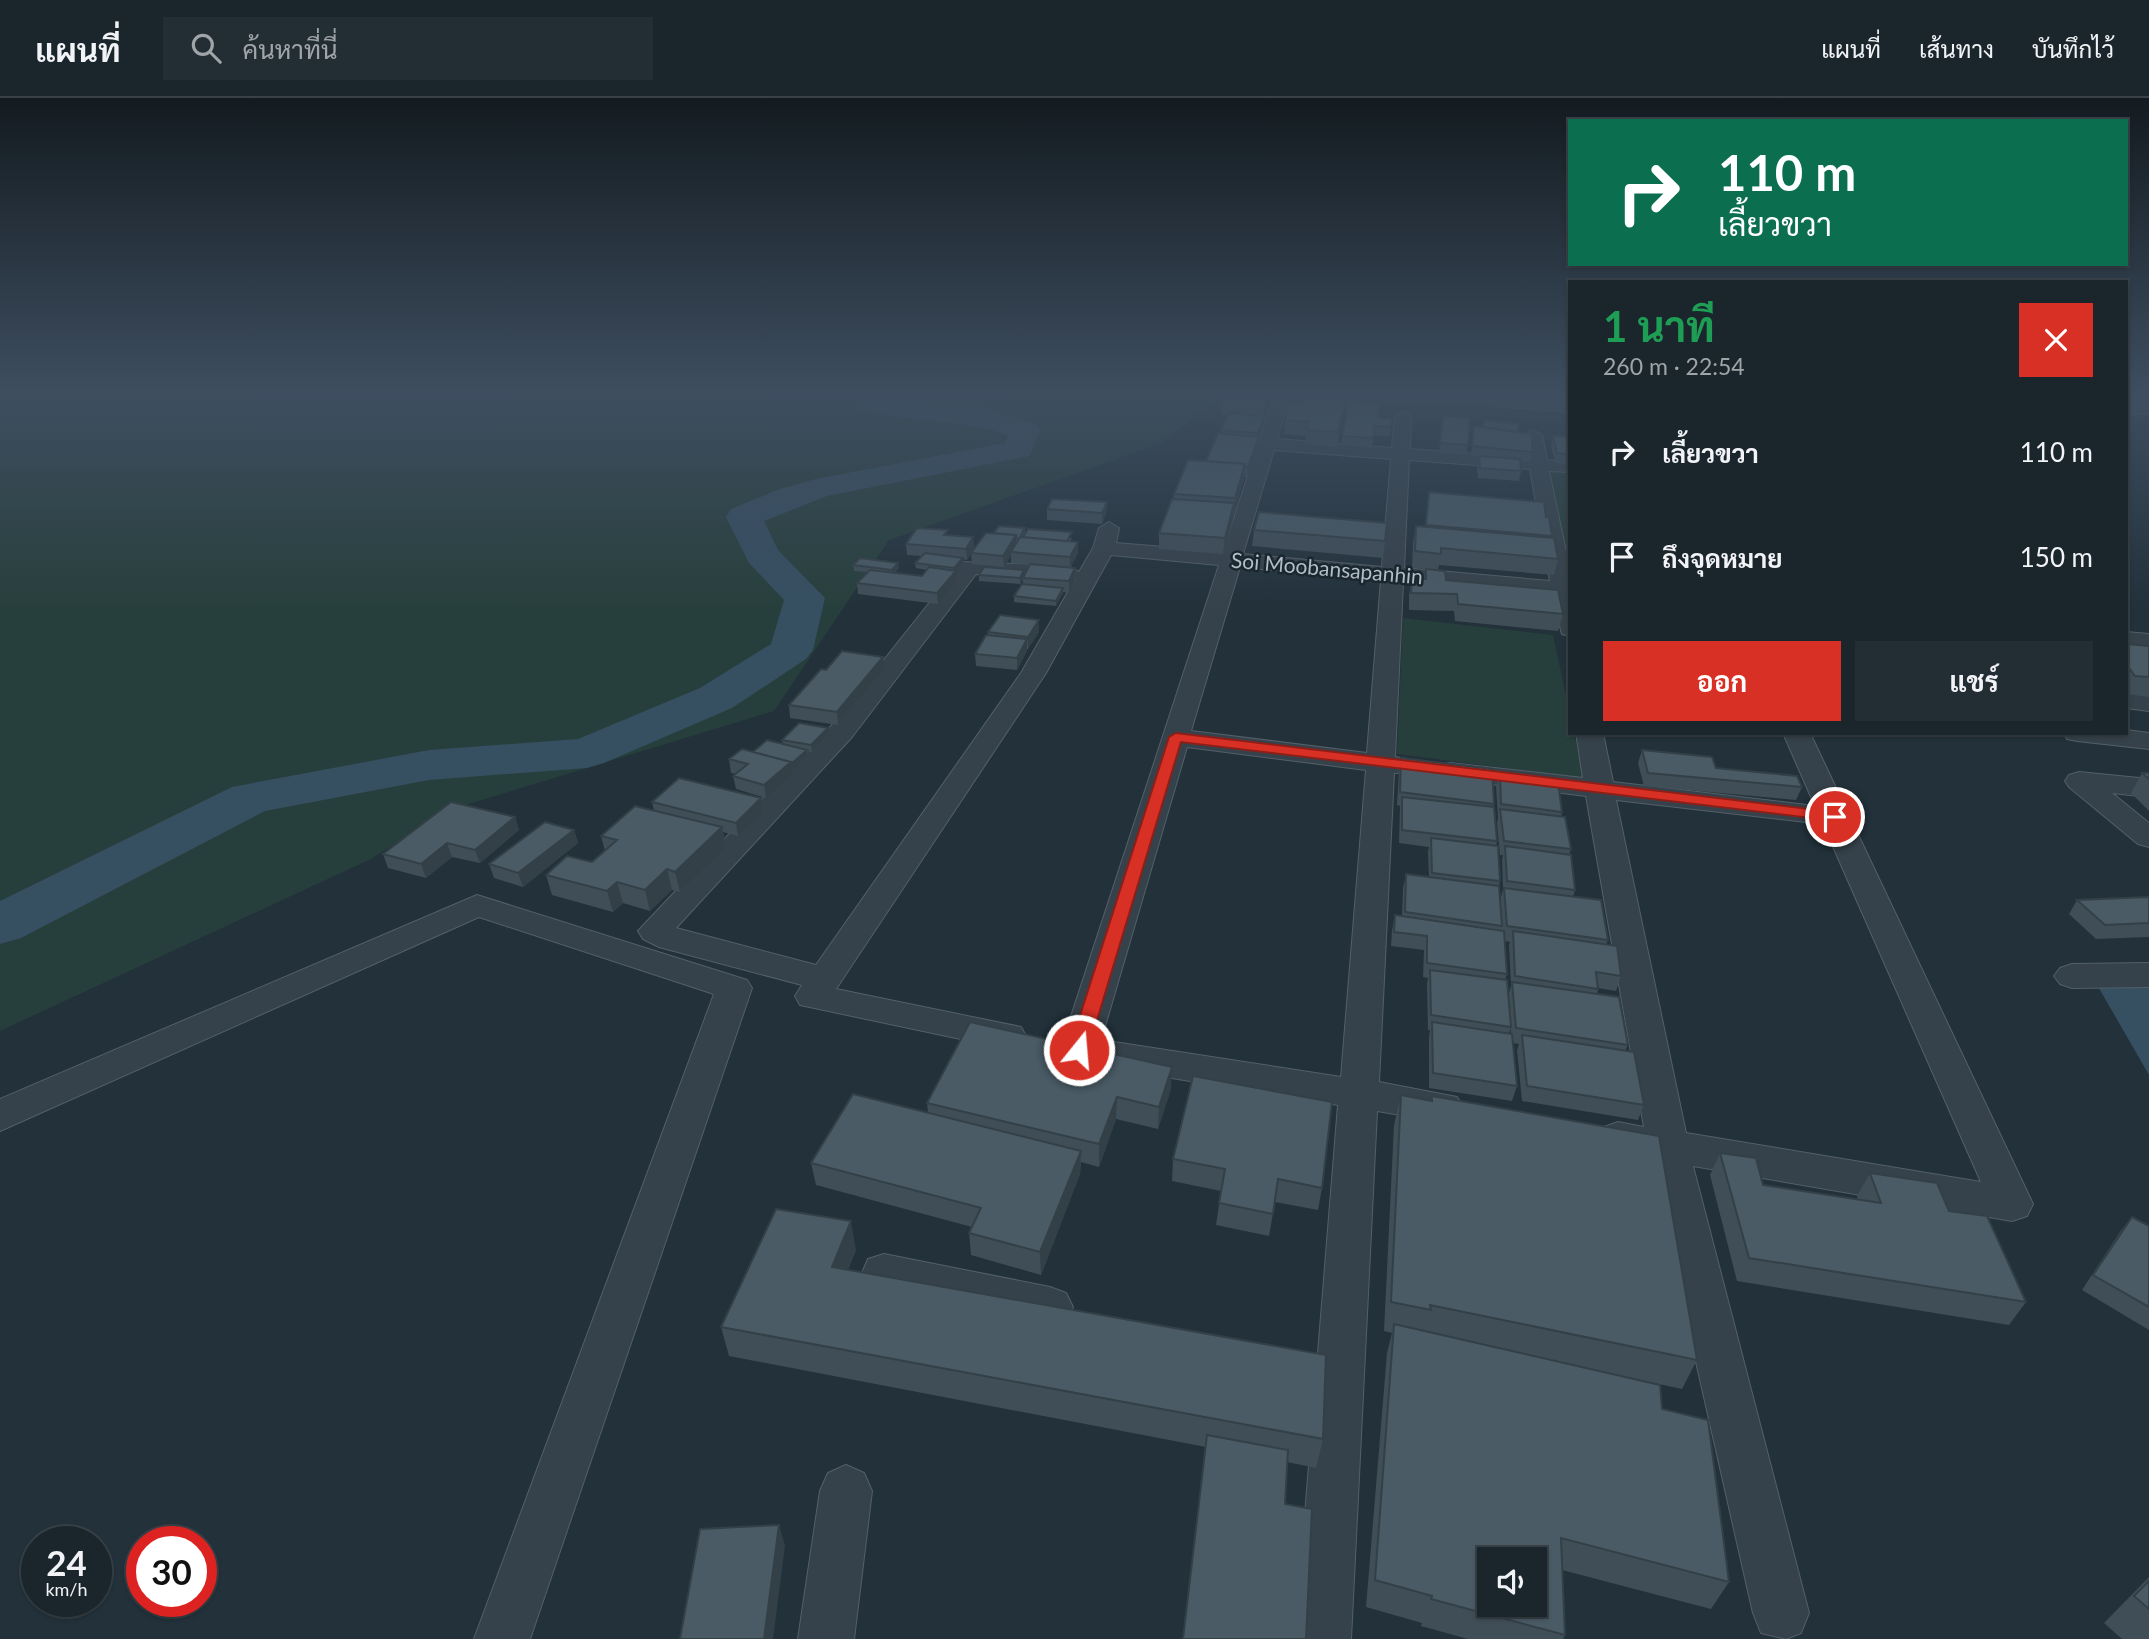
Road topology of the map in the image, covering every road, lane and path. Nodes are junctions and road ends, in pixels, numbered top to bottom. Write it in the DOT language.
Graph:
graph roads {
  1 [pos="1261,464"];
  2 [pos="1400,464"];
  3 [pos="1538,464"];
  4 [pos="1568,467"];
  5 [pos="1232,560"];
  6 [pos="1088,575"];
  7 [pos="1393,575"];
  8 [pos="1566,590"];
  9 [pos="1568,610"];
  10 [pos="2128,639"];
  11 [pos="2149,641"];
  12 [pos="2128,701"];
  13 [pos="2149,703"];
  14 [pos="1590,735"];
  15 [pos="1798,735"];
  16 [pos="2095,735"];
  17 [pos="1176,737"];
  18 [pos="2149,741"];
  19 [pos="1381,763"];
  20 [pos="1600,788"];
  21 [pos="2149,788"];
  22 [pos="1835,817"];
  23 [pos="2149,838"];
  24 [pos="2149,975"];
  25 [pos="2072,976"];
  26 [pos="825,979"];
  27 [pos="1057,1046"];
  28 [pos="1360,1093"];
  29 [pos="1480,1114"];
  30 [pos="0,1116"];
  31 [pos="1588,1133"];
  32 [pos="1668,1147"];
  33 [pos="884,1273"];
  34 [pos="1086,1314"];
  35 [pos="846,1491"];
  36 [pos="1781,1614"];
  37 [pos="502,1639"];
  38 [pos="826,1639"];
  39 [pos="1323,1639"];
  1 -- 5 [label="street"];
  2 -- 7 [label="street"];
  3 -- 4 [label="street"];
  3 -- 8 [label="street"];
  5 -- 6 [label="street, Soi Moobansapanhin"];
  5 -- 7 [label="street, Soi Moobansapanhin"];
  5 -- 17 [label="street"];
  6 -- 26 [label="street"];
  6 -- 26 [label="street"];
  7 -- 8 [label="street, Soi Moobansapanhin"];
  7 -- 19 [label="street"];
  8 -- 9 [label="street"];
  10 -- 11 [label="street"];
  12 -- 13 [label="street"];
  14 -- 20 [label="street"];
  15 -- 22 [label="street"];
  16 -- 18 [label="street"];
  17 -- 19 [label="street"];
  17 -- 27 [label="street"];
  19 -- 20 [label="street"];
  19 -- 28 [label="street"];
  20 -- 22 [label="street"];
  20 -- 32 [label="street"];
  21 -- 23 [label="street"];
  22 -- 32 [label="street"];
  24 -- 25 [label="street"];
  26 -- 27 [label="street"];
  27 -- 28 [label="street"];
  28 -- 29 [label="street"];
  28 -- 39 [label="street"];
  30 -- 37 [label="street"];
  31 -- 32 [label="street"];
  32 -- 36 [label="street"];
  33 -- 34 [label="street"];
  35 -- 38 [label="street"];
}
